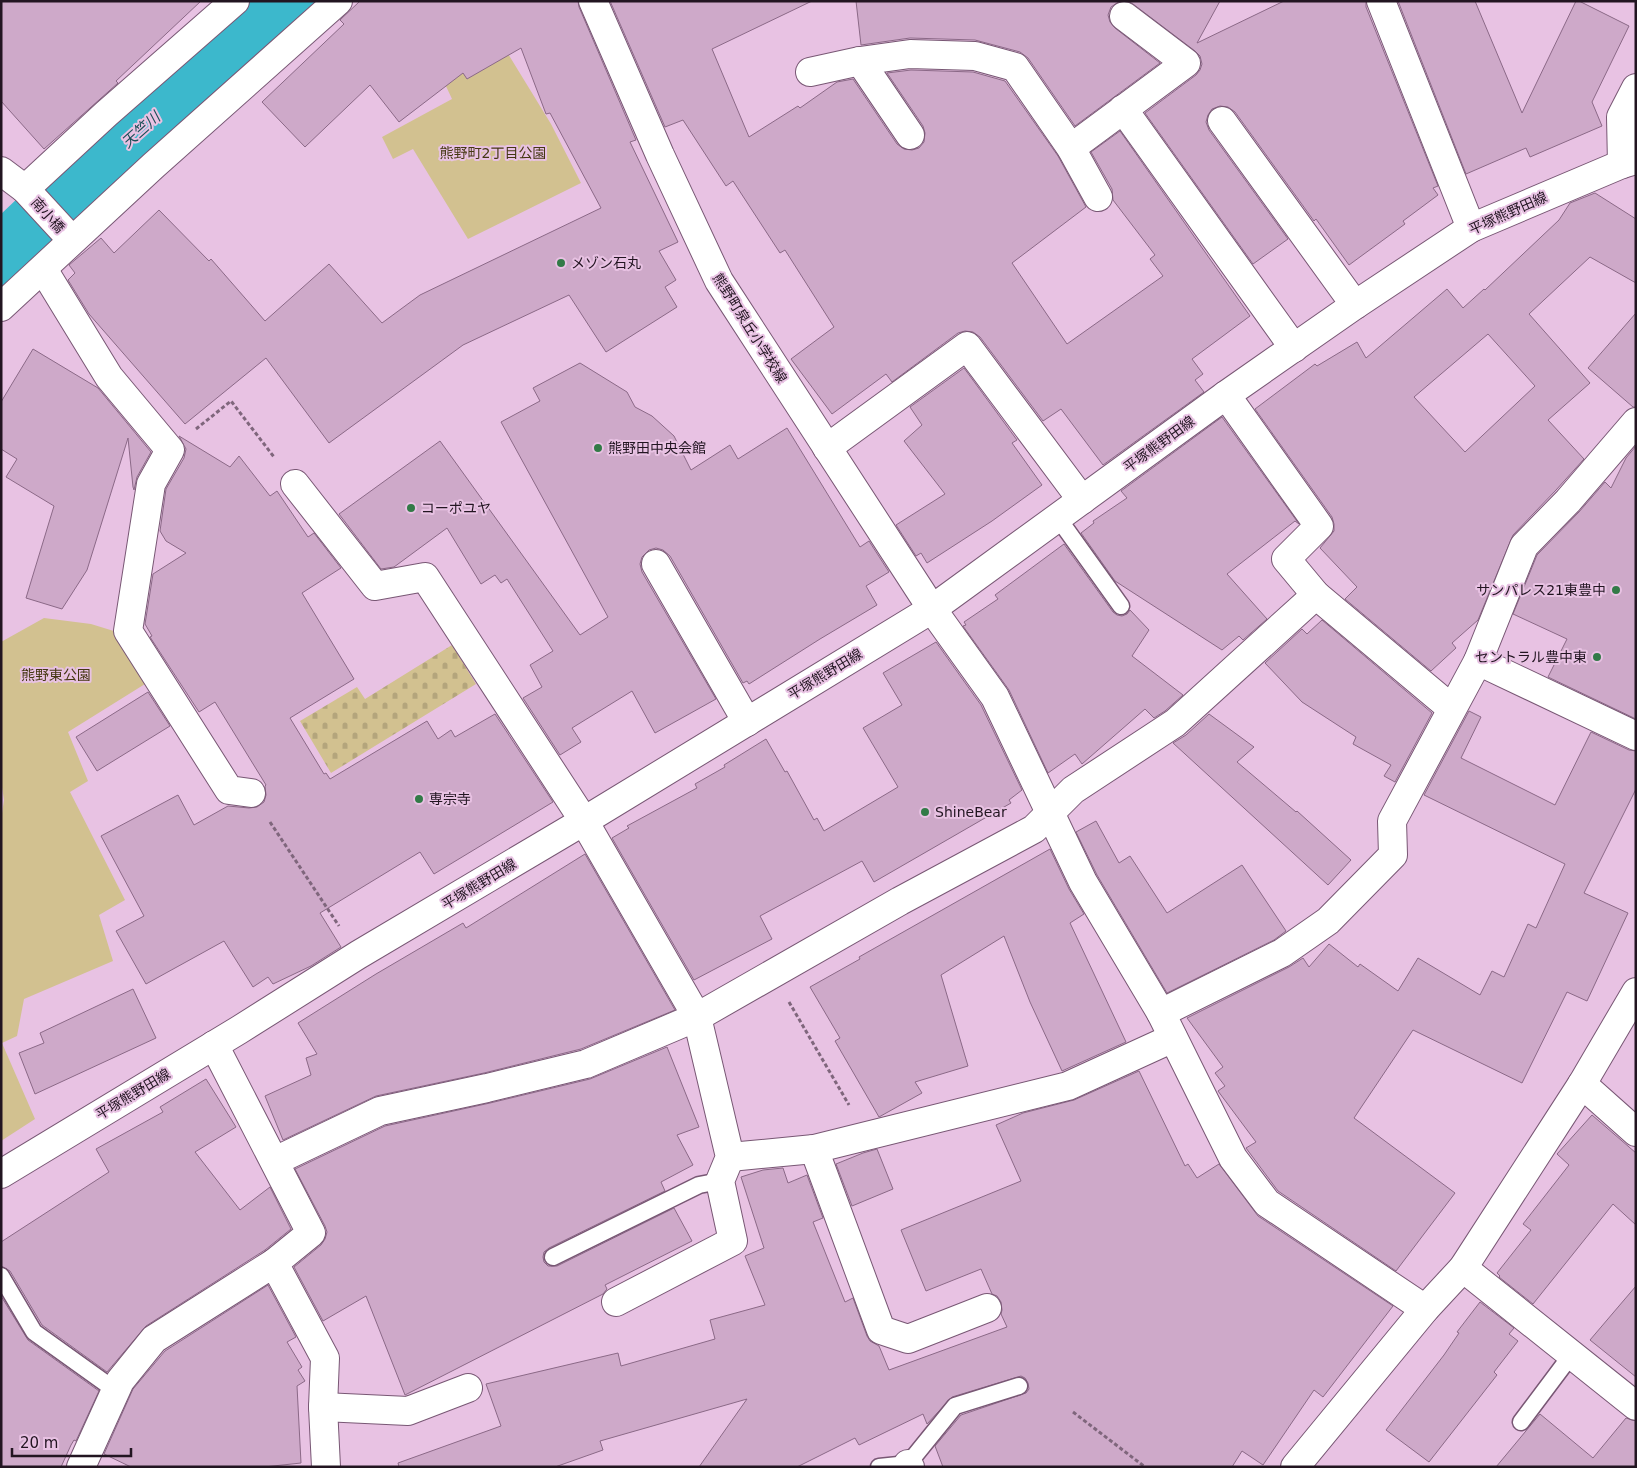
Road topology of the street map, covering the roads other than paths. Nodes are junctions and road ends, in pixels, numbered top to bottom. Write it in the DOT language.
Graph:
graph roads {
  1 [pos="235,1"];
  2 [pos="338,1"];
  3 [pos="593,1"];
  4 [pos="1381,1"];
  5 [pos="1124,16"];
  6 [pos="860,61"];
  7 [pos="810,72"];
  8 [pos="1636,88"];
  9 [pos="1124,109"];
  10 [pos="1222,121"];
  11 [pos="910,135"];
  12 [pos="1071,148"];
  13 [pos="1629,162"];
  14 [pos="1,171"];
  15 [pos="25,189"];
  16 [pos="1098,196"];
  17 [pos="1471,228"];
  18 [pos="72,240"];
  19 [pos="43,269"];
  20 [pos="1355,305"];
  21 [pos="1,308"];
  22 [pos="1294,348"];
  23 [pos="1226,395"];
  24 [pos="1636,422"];
  25 [pos="827,448"];
  26 [pos="295,484"];
  27 [pos="1082,500"];
  28 [pos="1058,518"];
  29 [pos="656,564"];
  30 [pos="1316,596"];
  31 [pos="1121,606"];
  32 [pos="932,609"];
  33 [pos="1478,661"];
  34 [pos="1451,708"];
  35 [pos="747,722"];
  36 [pos="1636,736"];
  37 [pos="251,793"];
  38 [pos="1051,812"];
  39 [pos="584,821"];
  40 [pos="1636,992"];
  41 [pos="1161,1013"];
  42 [pos="697,1017"];
  43 [pos="1173,1038"];
  44 [pos="214,1045"];
  45 [pos="1582,1084"];
  46 [pos="1636,1132"];
  47 [pos="814,1149"];
  48 [pos="275,1161"];
  49 [pos="725,1169"];
  50 [pos="1,1174"];
  51 [pos="553,1257"];
  52 [pos="274,1263"];
  53 [pos="1463,1268"];
  54 [pos="1,1276"];
  55 [pos="616,1302"];
  56 [pos="987,1308"];
  57 [pos="1425,1309"];
  58 [pos="1572,1354"];
  59 [pos="1019,1386"];
  60 [pos="468,1388"];
  61 [pos="115,1390"];
  62 [pos="1636,1406"];
  63 [pos="323,1407"];
  64 [pos="1521,1422"];
  65 [pos="87,1465"];
  66 [pos="909,1466"];
  67 [pos="326,1467"];
  68 [pos="880,1467"];
  69 [pos="1295,1467"];
  1 -- 15 [label="street"];
  2 -- 18 [label="street"];
  3 -- 25 [label="street, 熊野町泉丘小学校線"];
  4 -- 17 [label="street"];
  5 -- 9 [label="street"];
  6 -- 7 [label="street"];
  6 -- 11 [label="street"];
  6 -- 12 [label="street"];
  8 -- 13 [label="street"];
  9 -- 12 [label="street"];
  9 -- 22 [label="street"];
  10 -- 20 [label="street"];
  12 -- 16 [label="street"];
  13 -- 17 [label="street, 平塚熊野田線"];
  14 -- 15 [label="street, 南小橋"];
  15 -- 18 [label="street, 南小橋"];
  17 -- 20 [label="street, 平塚熊野田線"];
  18 -- 19 [label="street"];
  19 -- 21 [label="street"];
  19 -- 37 [label="street"];
  20 -- 22 [label="street, 平塚熊野田線"];
  22 -- 23 [label="street, 平塚熊野田線"];
  23 -- 27 [label="street, 平塚熊野田線"];
  23 -- 30 [label="street"];
  24 -- 33 [label="street"];
  25 -- 27 [label="street"];
  25 -- 32 [label="street, 熊野町泉丘小学校線"];
  26 -- 39 [label="street"];
  27 -- 28 [label="street, 平塚熊野田線"];
  28 -- 31 [label="lane"];
  28 -- 32 [label="street, 平塚熊野田線"];
  29 -- 35 [label="street"];
  30 -- 34 [label="street"];
  30 -- 38 [label="street"];
  32 -- 35 [label="street, 平塚熊野田線"];
  32 -- 38 [label="street, 熊野町泉丘小学校線"];
  33 -- 34 [label="street"];
  33 -- 36 [label="street"];
  34 -- 41 [label="street"];
  35 -- 39 [label="street, 平塚熊野田線"];
  38 -- 41 [label="street, 熊野町泉丘小学校線"];
  38 -- 42 [label="street"];
  39 -- 42 [label="street"];
  39 -- 44 [label="street, 平塚熊野田線"];
  40 -- 45 [label="street"];
  41 -- 43 [label="street, 熊野町泉丘小学校線"];
  42 -- 48 [label="street"];
  42 -- 49 [label="street"];
  43 -- 47 [label="street"];
  43 -- 57 [label="street, 熊野町泉丘小学校線"];
  44 -- 48 [label="street"];
  44 -- 50 [label="street, 平塚熊野田線"];
  45 -- 46 [label="street"];
  45 -- 53 [label="street"];
  47 -- 49 [label="street"];
  47 -- 56 [label="street"];
  48 -- 52 [label="street"];
  49 -- 51 [label="lane"];
  49 -- 55 [label="street"];
  52 -- 61 [label="street"];
  52 -- 63 [label="street"];
  53 -- 57 [label="street"];
  53 -- 58 [label="street"];
  54 -- 61 [label="lane"];
  57 -- 69 [label="street"];
  58 -- 62 [label="street"];
  58 -- 64 [label="lane"];
  59 -- 66 [label="lane"];
  60 -- 63 [label="street"];
  61 -- 65 [label="street"];
  63 -- 67 [label="street"];
  66 -- 68 [label="lane"];
}
